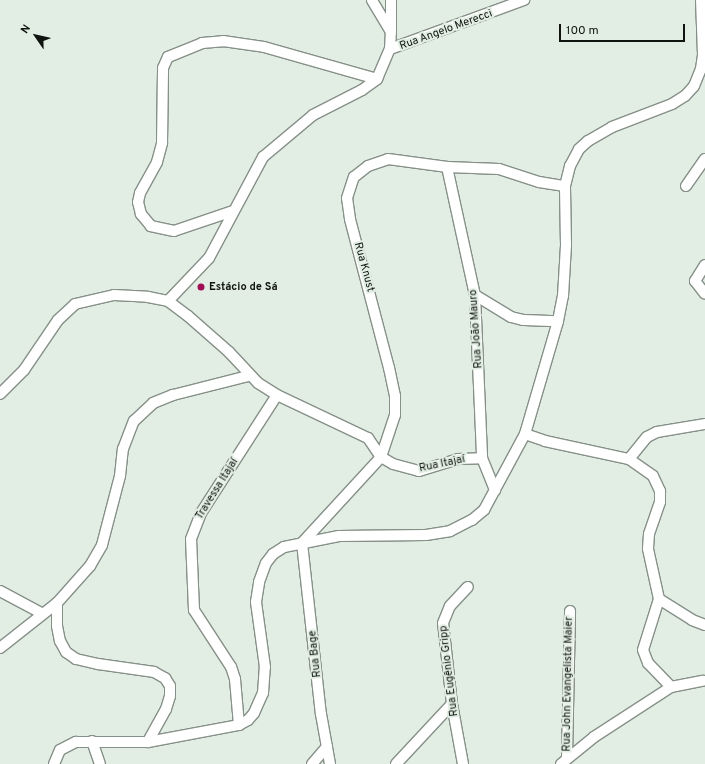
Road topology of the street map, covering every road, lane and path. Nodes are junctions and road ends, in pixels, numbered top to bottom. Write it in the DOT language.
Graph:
graph roads {
  1 [pos="372,0"];
  2 [pos="391,0"];
  3 [pos="524,0"];
  4 [pos="701,0"];
  5 [pos="391,32"];
  6 [pos="390,49"];
  7 [pos="377,79"];
  8 [pos="705,159"];
  9 [pos="447,167"];
  10 [pos="565,186"];
  11 [pos="686,186"];
  12 [pos="233,211"];
  13 [pos="705,265"];
  14 [pos="702,291"];
  15 [pos="475,295"];
  16 [pos="168,301"];
  17 [pos="558,321"];
  18 [pos="248,376"];
  19 [pos="0,394"];
  20 [pos="277,395"];
  21 [pos="705,424"];
  22 [pos="525,434"];
  23 [pos="381,457"];
  24 [pos="482,458"];
  25 [pos="629,459"];
  26 [pos="495,491"];
  27 [pos="302,543"];
  28 [pos="468,587"];
  29 [pos="0,591"];
  30 [pos="659,599"];
  31 [pos="57,603"];
  32 [pos="570,611"];
  33 [pos="41,613"];
  34 [pos="705,625"];
  35 [pos="0,648"];
  36 [pos="703,681"];
  37 [pos="671,688"];
  38 [pos="452,704"];
  39 [pos="239,725"];
  40 [pos="92,741"];
  41 [pos="148,742"];
  42 [pos="327,747"];
  43 [pos="564,761"];
  44 [pos="54,764"];
  45 [pos="100,764"];
  46 [pos="312,764"];
  47 [pos="330,764"];
  48 [pos="396,764"];
  49 [pos="463,764"];
  1 -- 5 [label="street"];
  2 -- 5 [label="street"];
  3 -- 6 [label="street, Rua Angelo Merecci"];
  4 -- 10 [label="street"];
  5 -- 6 [label="street"];
  6 -- 7 [label="street"];
  7 -- 12 [label="street"];
  7 -- 12 [label="street"];
  8 -- 11 [label="street"];
  9 -- 10 [label="street, Rua Knust"];
  9 -- 15 [label="street, Rua João Mauro"];
  9 -- 23 [label="street, Rua Knust"];
  10 -- 17 [label="street"];
  12 -- 16 [label="street"];
  13 -- 14 [label="street"];
  15 -- 17 [label="street"];
  15 -- 24 [label="street, Rua João Mauro"];
  16 -- 18 [label="street"];
  16 -- 19 [label="street"];
  17 -- 22 [label="street"];
  18 -- 20 [label="street"];
  18 -- 31 [label="street"];
  20 -- 23 [label="street"];
  20 -- 39 [label="street, Travessa Itajaí"];
  21 -- 25 [label="street"];
  22 -- 25 [label="street"];
  22 -- 26 [label="street"];
  23 -- 24 [label="street, Rua Itajaí"];
  23 -- 27 [label="street, Rua Knust"];
  24 -- 26 [label="street, Rua João Mauro"];
  25 -- 30 [label="street"];
  26 -- 27 [label="street"];
  27 -- 39 [label="street"];
  27 -- 42 [label="street, Rua Bage"];
  28 -- 38 [label="street, Rua Eugênio Gripp"];
  29 -- 33 [label="street"];
  30 -- 34 [label="street"];
  30 -- 37 [label="street"];
  31 -- 33 [label="street"];
  31 -- 41 [label="street"];
  32 -- 43 [label="street, Rua John Evangelista Maier"];
  33 -- 35 [label="street"];
  36 -- 37 [label="street, Rua John Evangelista Maier"];
  37 -- 43 [label="street, Rua John Evangelista Maier"];
  38 -- 48 [label="street"];
  38 -- 49 [label="street, Rua Eugênio Gripp"];
  39 -- 41 [label="street"];
  40 -- 41 [label="street"];
  40 -- 44 [label="street"];
  40 -- 45 [label="street"];
  42 -- 46 [label="street"];
  42 -- 47 [label="street, Rua Bage"];
}
